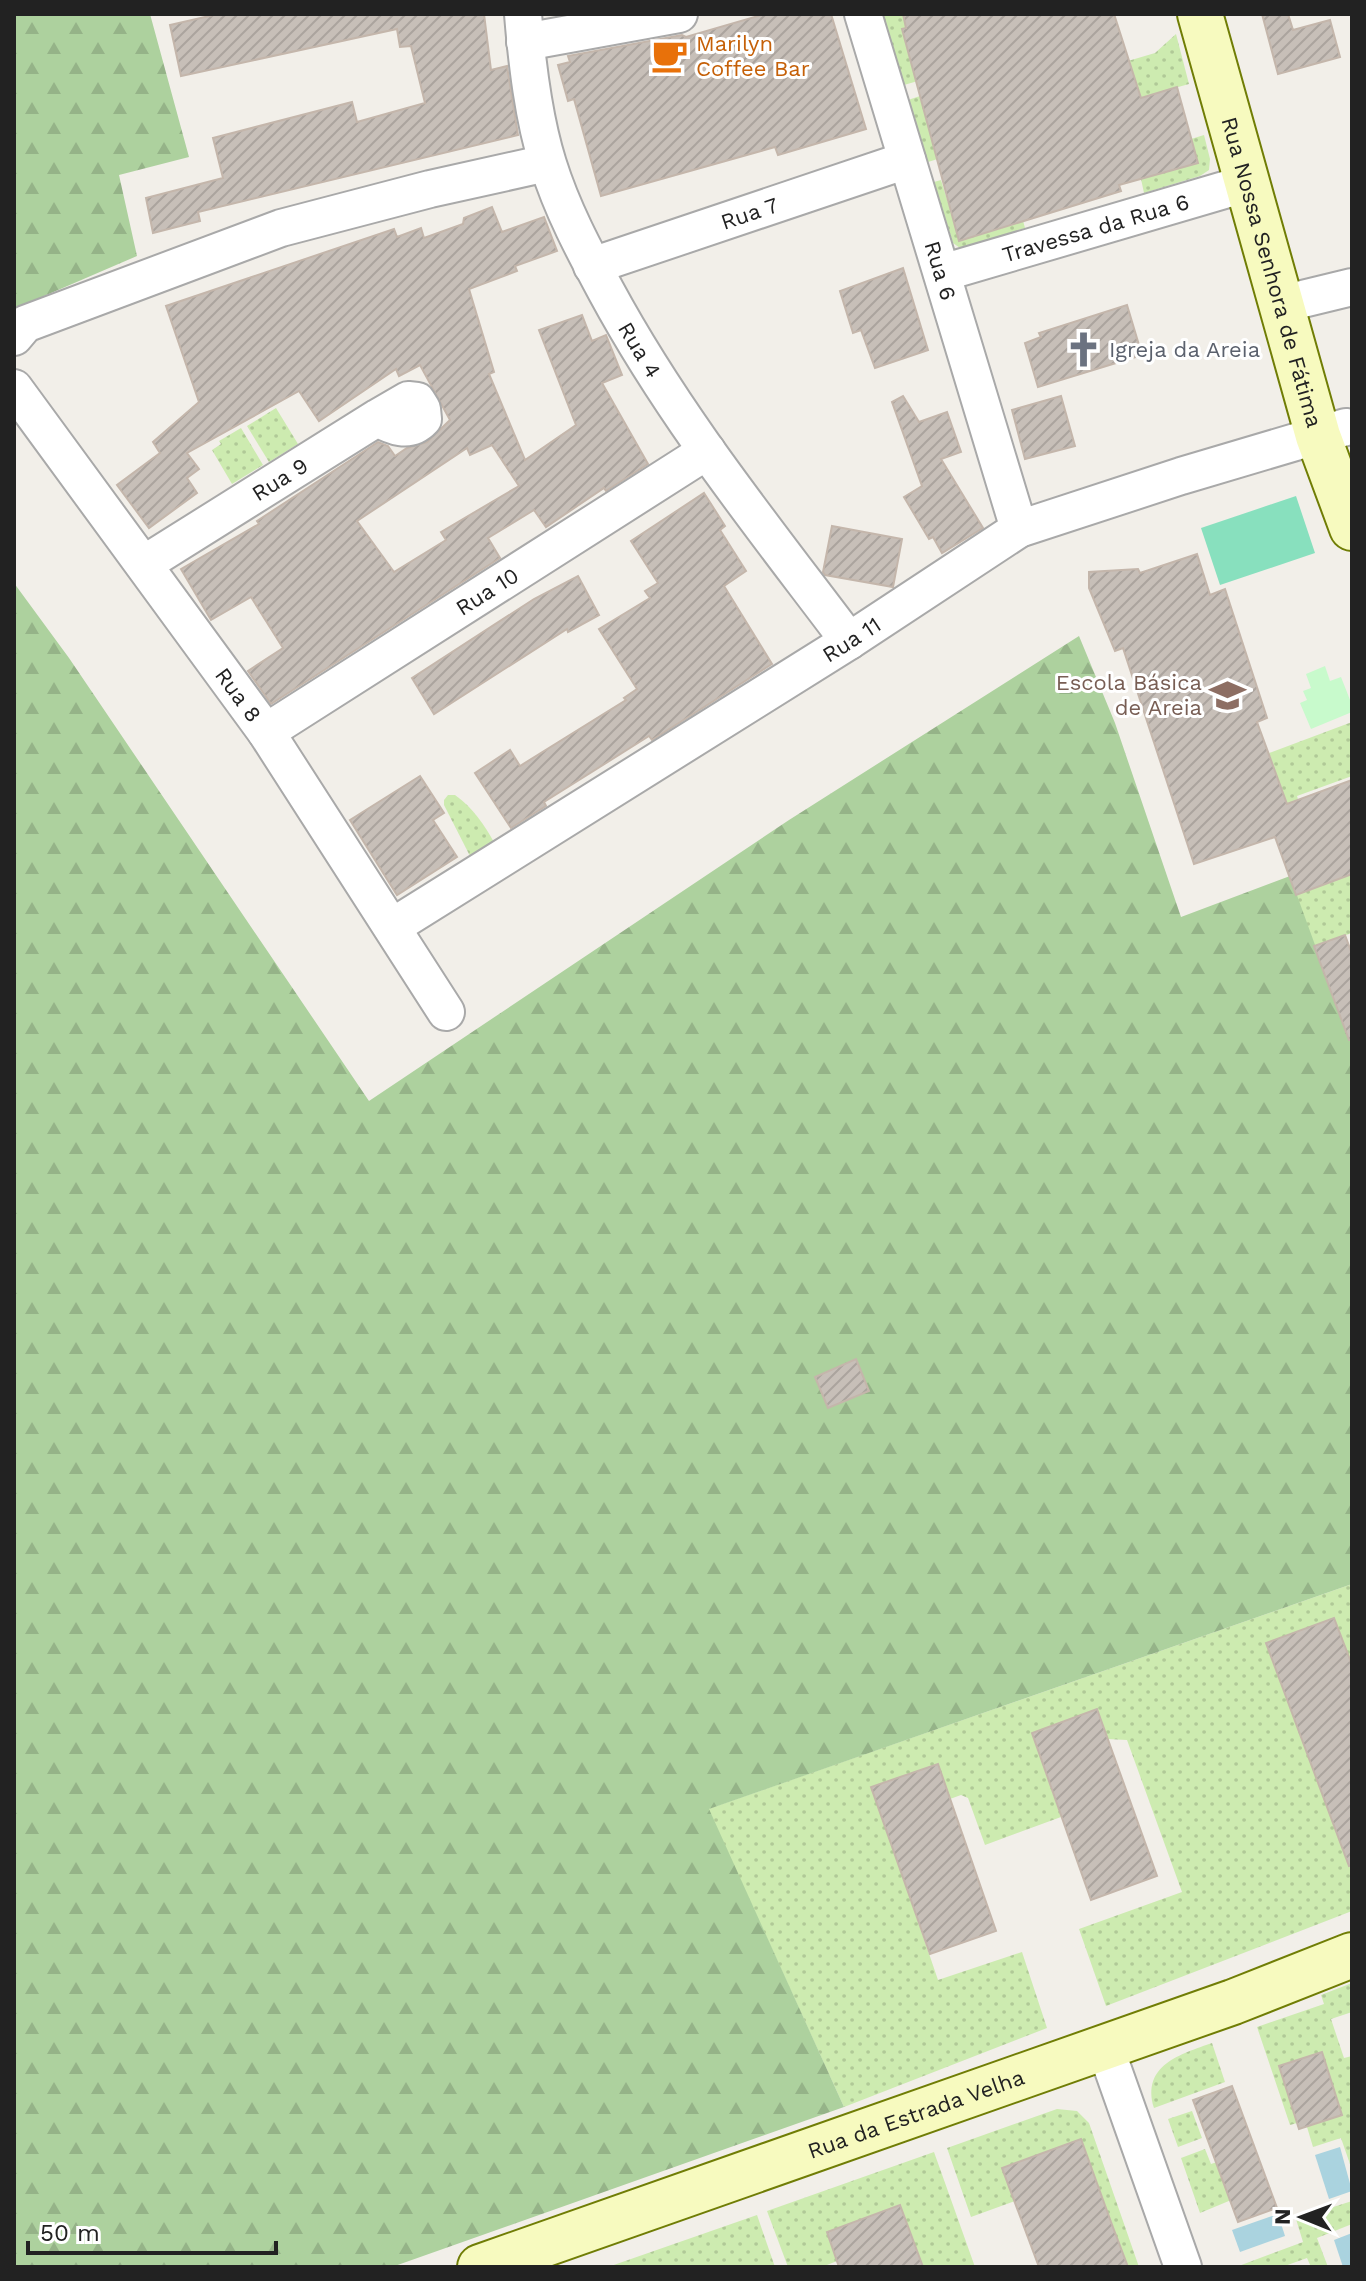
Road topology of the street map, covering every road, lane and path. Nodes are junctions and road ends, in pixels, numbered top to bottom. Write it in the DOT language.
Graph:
graph roads {
  1 [pos="679,14"];
  2 [pos="863,14"];
  3 [pos="1200,14"];
  4 [pos="1230,14"];
  5 [pos="524,28"];
  6 [pos="907,160"];
  7 [pos="547,163"];
  8 [pos="1248,183"];
  9 [pos="592,266"];
  10 [pos="942,273"];
  11 [pos="1315,296"];
  12 [pos="14,337"];
  13 [pos="14,388"];
  14 [pos="417,401"];
  15 [pos="1339,435"];
  16 [pos="707,451"];
  17 [pos="1352,528"];
  18 [pos="1019,529"];
  19 [pos="144,564"];
  20 [pos="849,641"];
  21 [pos="266,732"];
  22 [pos="392,927"];
  23 [pos="446,1012"];
  24 [pos="1352,1955"];
  25 [pos="1105,2047"];
  26 [pos="480,2267"];
  27 [pos="1183,2267"];
  1 -- 5 [label="street"];
  2 -- 6 [label="street, Rua 6"];
  3 -- 8 [label="street, Rua Nossa Senhora de Fátima"];
  4 -- 11 [label="street, Rua Nossa Senhora de Fátima"];
  5 -- 7 [label="street, Rua 4"];
  6 -- 9 [label="street, Rua 7"];
  6 -- 10 [label="street, Rua 6"];
  7 -- 9 [label="street, Rua 4"];
  7 -- 12 [label="street"];
  8 -- 10 [label="street, Travessa da Rua 6"];
  8 -- 11 [label="street, Rua Nossa Senhora de Fátima"];
  9 -- 16 [label="street, Rua 4"];
  10 -- 18 [label="street, Rua 6"];
  11 -- 15 [label="street, Rua Nossa Senhora de Fátima"];
  13 -- 19 [label="street, Rua 8"];
  14 -- 19 [label="street, Rua 9"];
  15 -- 17 [label="street, Rua Nossa Senhora de Fátima"];
  15 -- 18 [label="street, Rua 11"];
  16 -- 20 [label="street, Rua 4"];
  16 -- 21 [label="street, Rua 10"];
  18 -- 20 [label="street, Rua 11"];
  19 -- 21 [label="street, Rua 8"];
  20 -- 22 [label="street, Rua 11"];
  21 -- 22 [label="street, Rua 8"];
  22 -- 23 [label="street, Rua 8"];
  24 -- 25 [label="street, Rua da Estrada Velha"];
  25 -- 26 [label="street, Rua da Estrada Velha"];
  25 -- 27 [label="street"];
}
